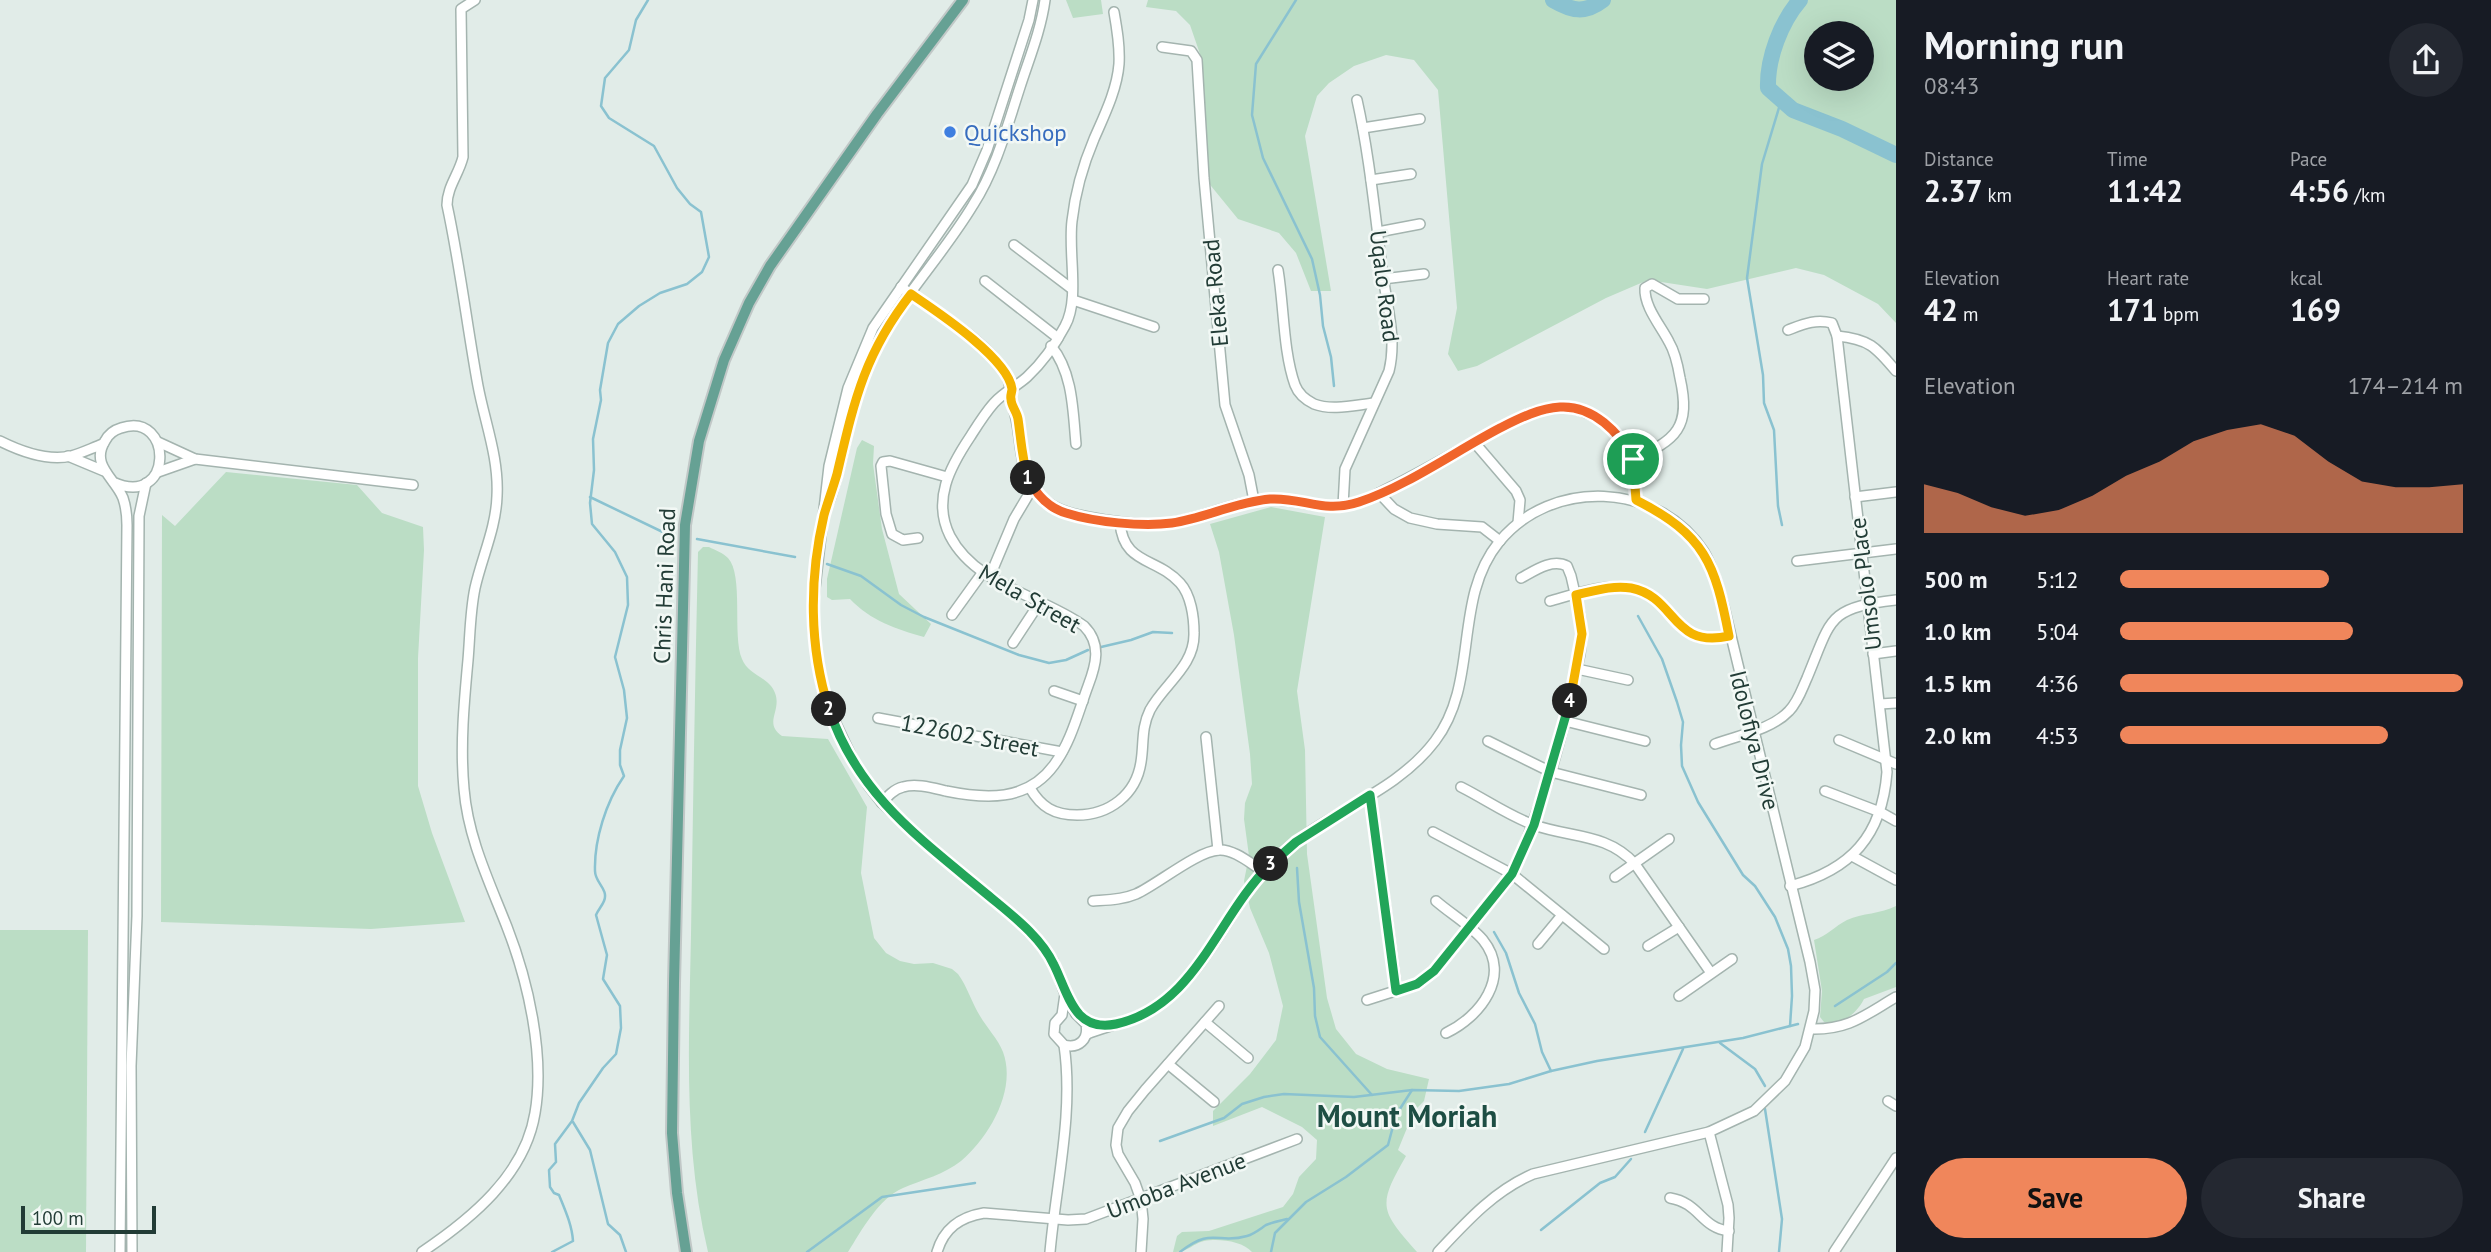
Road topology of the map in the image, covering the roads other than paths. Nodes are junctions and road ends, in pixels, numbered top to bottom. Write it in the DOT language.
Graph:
graph roads {
  1 [pos="475,0"];
  2 [pos="963,0"];
  3 [pos="1033,0"];
  4 [pos="1045,0"];
  5 [pos="1114,12"];
  6 [pos="1162,47"];
  7 [pos="1356,100"];
  8 [pos="1420,119"];
  9 [pos="1363,128"];
  10 [pos="1411,174"];
  11 [pos="1371,180"];
  12 [pos="1420,224"];
  13 [pos="1378,232"];
  14 [pos="1014,246"];
  15 [pos="1278,270"];
  16 [pos="1424,274"];
  17 [pos="1384,279"];
  18 [pos="985,281"];
  19 [pos="901,287"];
  20 [pos="1073,289"];
  21 [pos="911,294"];
  22 [pos="1704,299"];
  23 [pos="1073,300"];
  24 [pos="1154,327"];
  25 [pos="1788,330"];
  26 [pos="1837,335"];
  27 [pos="1058,338"];
  28 [pos="1051,346"];
  29 [pos="1896,371"];
  30 [pos="1012,387"];
  31 [pos="1374,402"];
  32 [pos="0,441"];
  33 [pos="158,442"];
  34 [pos="1474,442"];
  35 [pos="103,444"];
  36 [pos="1076,444"];
  37 [pos="68,456"];
  38 [pos="195,459"];
  39 [pos="1633,459"];
  40 [pos="104,471"];
  41 [pos="158,472"];
  42 [pos="947,477"];
  43 [pos="113,482"];
  44 [pos="146,483"];
  45 [pos="413,485"];
  46 [pos="1033,487"];
  47 [pos="1896,492"];
  48 [pos="1379,493"];
  49 [pos="1855,497"];
  50 [pos="1636,500"];
  51 [pos="1254,501"];
  52 [pos="1343,506"];
  53 [pos="824,514"];
  54 [pos="1119,522"];
  55 [pos="1518,523"];
  56 [pos="918,538"];
  57 [pos="1500,541"];
  58 [pos="1896,549"];
  59 [pos="1861,553"];
  60 [pos="1797,561"];
  61 [pos="987,574"];
  62 [pos="1521,578"];
  63 [pos="1576,595"];
  64 [pos="1896,600"];
  65 [pos="1550,601"];
  66 [pos="1040,602"];
  67 [pos="1867,603"];
  68 [pos="952,615"];
  69 [pos="1729,636"];
  70 [pos="1013,643"];
  71 [pos="1896,652"];
  72 [pos="1873,654"];
  73 [pos="1577,669"];
  74 [pos="1628,680"];
  75 [pos="1054,691"];
  76 [pos="1083,701"];
  77 [pos="1896,703"];
  78 [pos="1880,704"];
  79 [pos="878,718"];
  80 [pos="1566,721"];
  81 [pos="1752,730"];
  82 [pos="1206,737"];
  83 [pos="1839,740"];
  84 [pos="1488,741"];
  85 [pos="1645,741"];
  86 [pos="1715,744"];
  87 [pos="1062,752"];
  88 [pos="1886,760"];
  89 [pos="1896,764"];
  90 [pos="1550,772"];
  91 [pos="1461,787"];
  92 [pos="1030,788"];
  93 [pos="1825,791"];
  94 [pos="1370,795"];
  95 [pos="1641,795"];
  96 [pos="882,803"];
  97 [pos="1880,812"];
  98 [pos="1896,821"];
  99 [pos="1534,825"];
  100 [pos="1433,832"];
  101 [pos="1669,839"];
  102 [pos="1218,850"];
  103 [pos="1852,856"];
  104 [pos="1635,864"];
  105 [pos="1263,871"];
  106 [pos="1512,874"];
  107 [pos="1615,877"];
  108 [pos="1896,880"];
  109 [pos="1790,886"];
  110 [pos="1093,901"];
  111 [pos="1436,901"];
  112 [pos="1562,915"];
  113 [pos="1679,927"];
  114 [pos="1470,929"];
  115 [pos="1538,944"];
  116 [pos="1648,946"];
  117 [pos="1604,949"];
  118 [pos="1732,959"];
  119 [pos="1711,973"];
  120 [pos="1396,991"];
  121 [pos="1065,994"];
  122 [pos="1679,996"];
  123 [pos="1896,997"];
  124 [pos="1367,1000"];
  125 [pos="1219,1006"];
  126 [pos="1062,1015"];
  127 [pos="1080,1017"];
  128 [pos="1205,1022"];
  129 [pos="1106,1026"];
  130 [pos="1811,1029"];
  131 [pos="1446,1033"];
  132 [pos="1087,1034"];
  133 [pos="1064,1045"];
  134 [pos="1075,1046"];
  135 [pos="1248,1058"];
  136 [pos="1168,1064"];
  137 [pos="1068,1070"];
  138 [pos="1214,1102"];
  139 [pos="1709,1132"];
  140 [pos="1297,1139"];
  141 [pos="1896,1158"];
  142 [pos="1670,1198"];
  143 [pos="1141,1200"];
  144 [pos="1053,1219"];
  145 [pos="1729,1231"];
  146 [pos="120,1252"];
  147 [pos="132,1252"];
  148 [pos="422,1252"];
  149 [pos="685,1252"];
  150 [pos="937,1252"];
  151 [pos="1050,1252"];
  152 [pos="1141,1252"];
  153 [pos="1438,1252"];
  154 [pos="1727,1252"];
  155 [pos="1834,1252"];
  1 -- 148 [label="street"];
  2 -- 149 [label="main road, Chris Hani Road"];
  3 -- 19 [label="street"];
  4 -- 21 [label="street"];
  5 -- 20 [label="street"];
  6 -- 51 [label="street, Eleka Road"];
  7 -- 9 [label="street, Uqalo Road"];
  8 -- 9 [label="street"];
  9 -- 11 [label="street, Uqalo Road"];
  10 -- 11 [label="street"];
  11 -- 13 [label="street, Uqalo Road"];
  12 -- 13 [label="street"];
  13 -- 17 [label="street, Uqalo Road"];
  14 -- 20 [label="street"];
  15 -- 31 [label="street"];
  16 -- 17 [label="street"];
  17 -- 31 [label="street, Uqalo Road"];
  18 -- 27 [label="street"];
  19 -- 21 [label="street"];
  19 -- 53 [label="street"];
  20 -- 23 [label="street"];
  21 -- 30 [label="street"];
  21 -- 53 [label="street"];
  22 -- 39 [label="street"];
  23 -- 24 [label="street"];
  23 -- 27 [label="street, Mela Street"];
  25 -- 26 [label="street"];
  26 -- 29 [label="street"];
  26 -- 49 [label="street, Umsolo Place"];
  27 -- 28 [label="street, Mela Street"];
  28 -- 30 [label="street, Mela Street"];
  28 -- 36 [label="street"];
  30 -- 42 [label="street, Mela Street"];
  30 -- 46 [label="street"];
  31 -- 52 [label="street, Uqalo Road"];
  32 -- 37 [label="street"];
  33 -- 35 [label="street"];
  33 -- 38 [label="street"];
  33 -- 41 [label="street"];
  34 -- 39 [label="street"];
  34 -- 48 [label="street"];
  34 -- 55 [label="street"];
  35 -- 37 [label="street"];
  35 -- 40 [label="street"];
  37 -- 40 [label="street"];
  38 -- 41 [label="street"];
  38 -- 45 [label="street"];
  39 -- 50 [label="street"];
  40 -- 43 [label="street"];
  41 -- 44 [label="street"];
  42 -- 56 [label="street"];
  42 -- 61 [label="street, Mela Street"];
  43 -- 44 [label="street"];
  43 -- 146 [label="street"];
  44 -- 147 [label="street"];
  46 -- 54 [label="street"];
  46 -- 61 [label="street"];
  47 -- 49 [label="street"];
  48 -- 52 [label="street"];
  48 -- 57 [label="street"];
  49 -- 59 [label="street, Umsolo Place"];
  50 -- 55 [label="street, Idolofiya Drive"];
  50 -- 69 [label="street, Idolofiya Drive"];
  51 -- 52 [label="street"];
  51 -- 54 [label="street"];
  53 -- 96 [label="street"];
  54 -- 92 [label="street"];
  55 -- 57 [label="street, Idolofiya Drive"];
  57 -- 94 [label="street, Idolofiya Drive"];
  58 -- 59 [label="street"];
  59 -- 60 [label="street"];
  59 -- 67 [label="street, Umsolo Place"];
  61 -- 66 [label="street, Mela Street"];
  61 -- 68 [label="street"];
  62 -- 63 [label="street"];
  63 -- 65 [label="street"];
  63 -- 69 [label="street"];
  63 -- 73 [label="street"];
  64 -- 67 [label="street"];
  66 -- 70 [label="street"];
  66 -- 76 [label="street, Mela Street"];
  67 -- 72 [label="street, Umsolo Place"];
  67 -- 81 [label="street"];
  69 -- 81 [label="street, Idolofiya Drive"];
  71 -- 72 [label="street"];
  72 -- 78 [label="street, Umsolo Place"];
  73 -- 74 [label="street"];
  73 -- 80 [label="street"];
  75 -- 76 [label="street"];
  76 -- 87 [label="street, Mela Street"];
  77 -- 78 [label="street"];
  78 -- 88 [label="street, Umsolo Place"];
  79 -- 87 [label="street, 122602 Street"];
  80 -- 85 [label="street"];
  80 -- 90 [label="street"];
  81 -- 86 [label="street"];
  81 -- 109 [label="street, Idolofiya Drive"];
  82 -- 102 [label="street"];
  83 -- 88 [label="street"];
  84 -- 90 [label="street"];
  87 -- 92 [label="street, Mela Street"];
  88 -- 89 [label="street"];
  88 -- 97 [label="street, Umsolo Place"];
  90 -- 95 [label="street"];
  90 -- 99 [label="street"];
  91 -- 99 [label="street"];
  92 -- 96 [label="street"];
  93 -- 97 [label="street"];
  94 -- 105 [label="street, Idolofiya Drive"];
  94 -- 120 [label="street"];
  96 -- 121 [label="street"];
  97 -- 98 [label="street"];
  97 -- 103 [label="street, Umsolo Place"];
  99 -- 104 [label="street"];
  99 -- 106 [label="street"];
  100 -- 106 [label="street"];
  101 -- 104 [label="street"];
  102 -- 105 [label="street"];
  102 -- 110 [label="street"];
  103 -- 108 [label="street"];
  103 -- 109 [label="street, Umsolo Place"];
  104 -- 107 [label="street"];
  104 -- 113 [label="street"];
  105 -- 129 [label="street, Idolofiya Drive"];
  106 -- 112 [label="street"];
  106 -- 114 [label="street"];
  109 -- 130 [label="street, Idolofiya Drive"];
  111 -- 114 [label="street"];
  112 -- 115 [label="street"];
  112 -- 117 [label="street"];
  113 -- 116 [label="street"];
  113 -- 119 [label="street"];
  114 -- 120 [label="street"];
  114 -- 131 [label="street"];
  118 -- 119 [label="street"];
  119 -- 122 [label="street"];
  120 -- 124 [label="street"];
  121 -- 126 [label="street"];
  121 -- 127 [label="street"];
  123 -- 130 [label="street"];
  125 -- 128 [label="street"];
  126 -- 127 [label="street"];
  126 -- 133 [label="street"];
  127 -- 129 [label="street"];
  127 -- 132 [label="street"];
  128 -- 135 [label="street"];
  128 -- 136 [label="street"];
  129 -- 132 [label="street, Idolofiya Drive"];
  130 -- 139 [label="street, Idolofiya Drive"];
  132 -- 134 [label="street"];
  133 -- 134 [label="street"];
  133 -- 137 [label="street"];
  134 -- 137 [label="street"];
  136 -- 138 [label="street"];
  136 -- 143 [label="street"];
  137 -- 144 [label="street"];
  139 -- 145 [label="street"];
  139 -- 153 [label="street, Idolofiya Drive"];
  140 -- 143 [label="street, Umoba Avenue"];
  141 -- 155 [label="street"];
  142 -- 145 [label="street"];
  143 -- 144 [label="street, Umoba Avenue"];
  143 -- 152 [label="street"];
  144 -- 150 [label="street, Umoba Avenue"];
  144 -- 151 [label="street"];
  145 -- 154 [label="street"];
}
